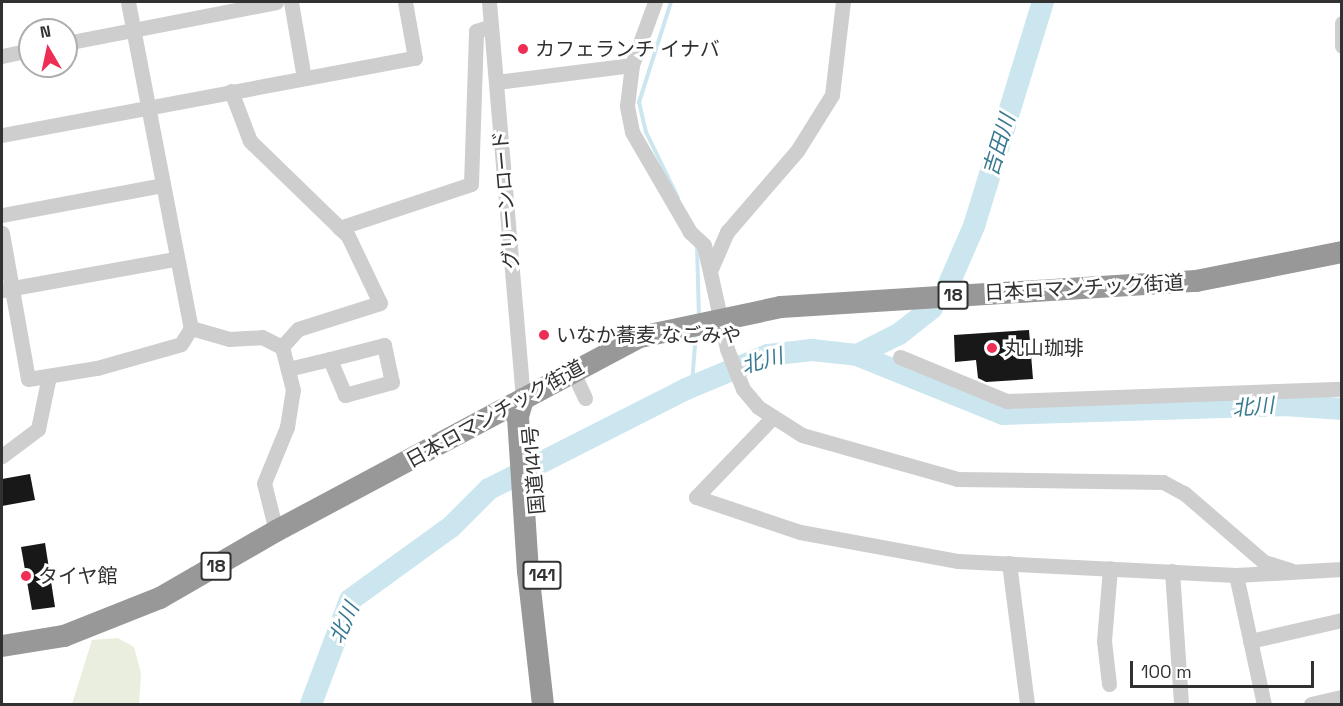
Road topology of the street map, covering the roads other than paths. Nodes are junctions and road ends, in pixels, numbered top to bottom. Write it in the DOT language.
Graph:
graph roads {
  1 [pos="128,2"];
  2 [pos="276,2"];
  3 [pos="291,2"];
  4 [pos="405,2"];
  5 [pos="489,2"];
  6 [pos="655,2"];
  7 [pos="843,2"];
  8 [pos="1341,23"];
  9 [pos="491,26"];
  10 [pos="133,30"];
  11 [pos="78,41"];
  12 [pos="1341,46"];
  13 [pos="18,53"];
  14 [pos="2,56"];
  15 [pos="632,65"];
  16 [pos="304,78"];
  17 [pos="496,82"];
  18 [pos="231,91"];
  19 [pos="147,106"];
  20 [pos="2,135"];
  21 [pos="162,185"];
  22 [pos="2,215"];
  23 [pos="339,228"];
  24 [pos="2,233"];
  25 [pos="1341,252"];
  26 [pos="175,258"];
  27 [pos="710,271"];
  28 [pos="7,289"];
  29 [pos="719,317"];
  30 [pos="191,328"];
  31 [pos="282,347"];
  32 [pos="900,357"];
  33 [pos="330,358"];
  34 [pos="288,369"];
  35 [pos="572,370"];
  36 [pos="49,376"];
  37 [pos="1341,389"];
  38 [pos="585,398"];
  39 [pos="523,399"];
  40 [pos="773,417"];
  41 [pos="2,456"];
  42 [pos="276,531"];
  43 [pos="1010,563"];
  44 [pos="1110,568"];
  45 [pos="1341,569"];
  46 [pos="1290,570"];
  47 [pos="1172,571"];
  48 [pos="1236,575"];
  49 [pos="1341,620"];
  50 [pos="1250,641"];
  51 [pos="2,646"];
  52 [pos="1109,684"];
  53 [pos="1341,697"];
  54 [pos="1181,704"];
  55 [pos="543,705"];
  56 [pos="1027,705"];
  57 [pos="1264,705"];
  58 [pos="1311,705"];
  1 -- 10 [label="street"];
  2 -- 10 [label="street"];
  3 -- 16 [label="street"];
  4 -- 16 [label="street"];
  5 -- 9 [label="street, グリーンロード"];
  6 -- 15 [label="street"];
  7 -- 27 [label="street"];
  8 -- 12 [label="street"];
  9 -- 17 [label="street, グリーンロード"];
  9 -- 23 [label="street"];
  10 -- 11 [label="street"];
  10 -- 19 [label="street"];
  13 -- 14 [label="street"];
  15 -- 17 [label="street"];
  15 -- 27 [label="street"];
  16 -- 18 [label="street"];
  17 -- 39 [label="street, グリーンロード"];
  18 -- 19 [label="street"];
  18 -- 23 [label="street"];
  19 -- 20 [label="street"];
  19 -- 21 [label="street"];
  21 -- 22 [label="street"];
  21 -- 26 [label="street"];
  23 -- 31 [label="street"];
  24 -- 28 [label="street"];
  25 -- 29 [label="highway, 日本ロマンチック街道 / 18"];
  26 -- 28 [label="street"];
  26 -- 30 [label="street"];
  27 -- 29 [label="street"];
  28 -- 36 [label="street"];
  29 -- 35 [label="highway, 日本ロマンチック街道 / 18"];
  29 -- 40 [label="street"];
  30 -- 31 [label="street"];
  30 -- 36 [label="street"];
  31 -- 34 [label="street"];
  32 -- 37 [label="street"];
  33 -- 34 [label="street"];
  34 -- 42 [label="street"];
  35 -- 38 [label="street"];
  35 -- 39 [label="highway, 日本ロマンチック街道 / 18"];
  36 -- 41 [label="street"];
  39 -- 42 [label="highway, 日本ロマンチック街道 / 18"];
  39 -- 55 [label="highway, 国道141号 / 141"];
  40 -- 43 [label="street"];
  40 -- 46 [label="street"];
  42 -- 51 [label="highway, 日本ロマンチック街道 / 18"];
  43 -- 44 [label="street"];
  43 -- 56 [label="street"];
  44 -- 47 [label="street"];
  44 -- 52 [label="street"];
  45 -- 46 [label="street"];
  46 -- 48 [label="street"];
  47 -- 48 [label="street"];
  47 -- 54 [label="street"];
  48 -- 50 [label="street"];
  49 -- 50 [label="street"];
  50 -- 57 [label="street"];
  53 -- 58 [label="street"];
}
